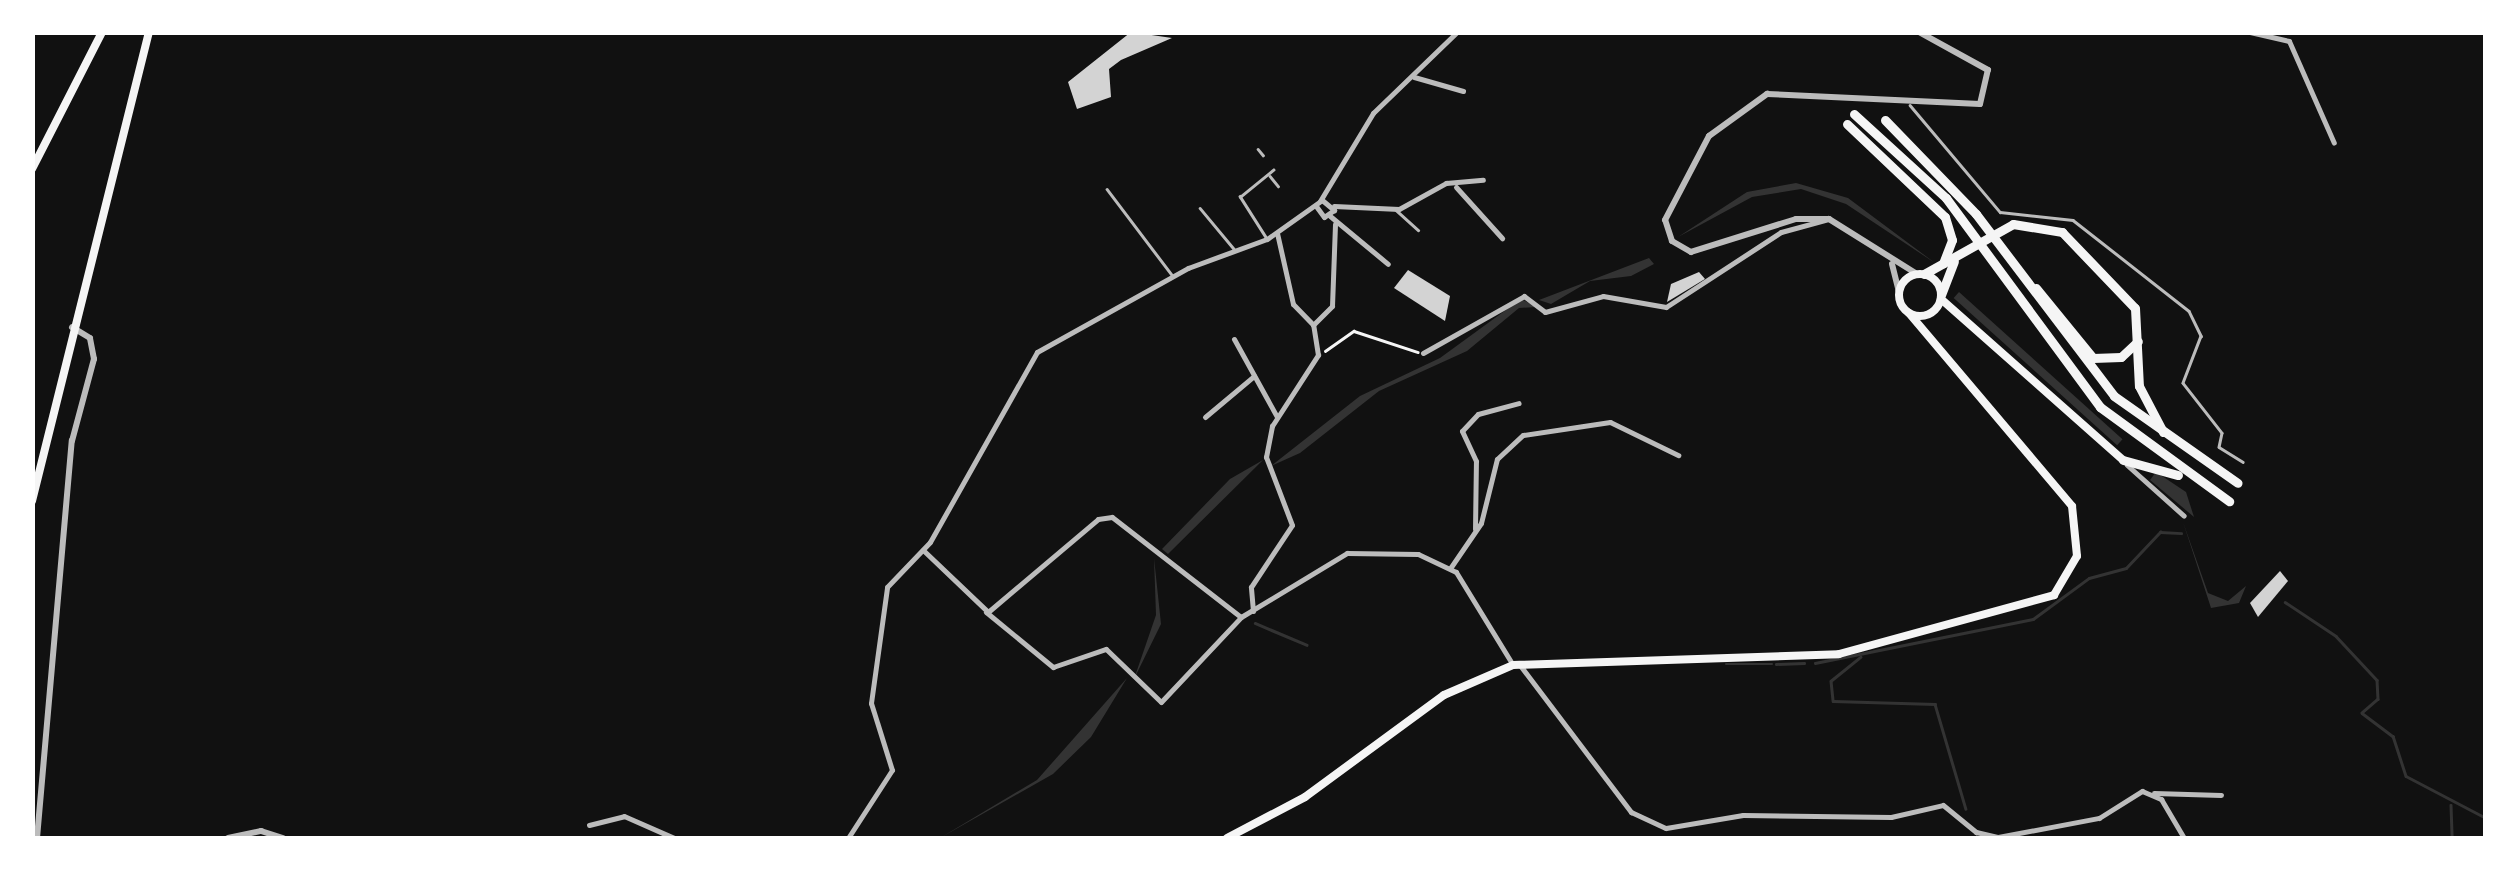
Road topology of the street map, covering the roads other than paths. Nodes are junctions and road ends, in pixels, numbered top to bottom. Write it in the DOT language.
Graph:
graph roads {
  1 [pos="102,32"];
  2 [pos="149,32"];
  3 [pos="1457,32"];
  4 [pos="1920,32"];
  5 [pos="2250,32"];
  6 [pos="1412,76"];
  7 [pos="1462,91"];
  8 [pos="1910,104"];
  9 [pos="1854,114"];
  10 [pos="1885,120"];
  11 [pos="1846,124"];
  12 [pos="2334,142"];
  13 [pos="1258,149"];
  14 [pos="1263,155"];
  15 [pos="32,169"];
  16 [pos="1273,170"];
  17 [pos="1269,174"];
  18 [pos="1483,180"];
  19 [pos="1454,185"];
  20 [pos="1278,186"];
  21 [pos="1107,189"];
  22 [pos="1318,204"];
  23 [pos="1334,206"];
  24 [pos="1200,208"];
  25 [pos="1395,209"];
  26 [pos="1330,216"];
  27 [pos="1829,220"];
  28 [pos="1336,224"];
  29 [pos="1418,230"];
  30 [pos="1276,233"];
  31 [pos="1502,238"];
  32 [pos="1268,239"];
  33 [pos="1235,250"];
  34 [pos="1959,256"];
  35 [pos="1892,262"];
  36 [pos="1388,264"];
  37 [pos="1943,264"];
  38 [pos="2020,273"];
  39 [pos="1920,274"];
  40 [pos="1173,276"];
  41 [pos="1898,293"];
  42 [pos="1941,297"];
  43 [pos="1909,313"];
  44 [pos="1929,314"];
  45 [pos="1955,316"];
  46 [pos="1313,324"];
  47 [pos="72,328"];
  48 [pos="1234,340"];
  49 [pos="2139,340"];
  50 [pos="1925,341"];
  51 [pos="1423,352"];
  52 [pos="1254,376"];
  53 [pos="1519,403"];
  54 [pos="1277,416"];
  55 [pos="1205,417"];
  56 [pos="2176,445"];
  57 [pos="1678,455"];
  58 [pos="2123,460"];
  59 [pos="2243,462"];
  60 [pos="2197,483"];
  61 [pos="2238,483"];
  62 [pos="2229,501"];
  63 [pos="32,502"];
  64 [pos="2184,516"];
  65 [pos="1474,532"];
  66 [pos="923,550"];
  67 [pos="1451,566"];
  68 [pos="1252,611"];
  69 [pos="986,612"];
  70 [pos="1241,617"];
  71 [pos="1516,665"];
  72 [pos="2154,793"];
  73 [pos="2220,795"];
  74 [pos="590,826"];
  75 [pos="37,838"];
  76 [pos="228,838"];
  77 [pos="283,838"];
  78 [pos="674,838"];
  79 [pos="848,838"];
  80 [pos="1226,838"];
  81 [pos="2184,838"];
  1 -- 15 [label="main road"];
  2 -- 47 [label="main road"];
  3 -- 6 [label="street"];
  4 -- 8 [label="street"];
  5 -- 12 [label="street"];
  6 -- 7 [label="street"];
  6 -- 22 [label="street"];
  8 -- 27 [label="street"];
  8 -- 59 [label="lane"];
  9 -- 60 [label="highway"];
  10 -- 38 [label="highway"];
  11 -- 37 [label="highway"];
  13 -- 14 [label="lane"];
  16 -- 17 [label="lane"];
  17 -- 20 [label="lane"];
  17 -- 32 [label="lane"];
  18 -- 19 [label="street"];
  19 -- 25 [label="street"];
  19 -- 31 [label="street"];
  21 -- 40 [label="lane"];
  22 -- 23 [label="street"];
  22 -- 26 [label="street"];
  22 -- 30 [label="street"];
  23 -- 25 [label="street"];
  23 -- 26 [label="street"];
  24 -- 33 [label="lane"];
  25 -- 29 [label="lane"];
  26 -- 28 [label="street"];
  27 -- 35 [label="street"];
  27 -- 51 [label="street"];
  28 -- 36 [label="street"];
  28 -- 46 [label="street"];
  30 -- 32 [label="street"];
  30 -- 46 [label="street"];
  32 -- 33 [label="street"];
  33 -- 40 [label="street"];
  34 -- 37 [label="highway"];
  34 -- 42 [label="highway"];
  34 -- 49 [label="highway"];
  35 -- 39 [label="street"];
  35 -- 41 [label="street"];
  37 -- 39 [label="highway"];
  38 -- 49 [label="highway"];
  38 -- 56 [label="highway"];
  39 -- 41 [label="main road"];
  39 -- 42 [label="main road"];
  40 -- 66 [label="street"];
  41 -- 43 [label="main road"];
  42 -- 44 [label="main road"];
  42 -- 45 [label="main road"];
  43 -- 44 [label="main road"];
  43 -- 50 [label="main road"];
  44 -- 45 [label="main road"];
  44 -- 50 [label="main road"];
  45 -- 58 [label="main road"];
  46 -- 54 [label="street"];
  47 -- 63 [label="main road"];
  47 -- 75 [label="street"];
  48 -- 52 [label="street"];
  49 -- 56 [label="highway"];
  50 -- 71 [label="main road"];
  52 -- 54 [label="street"];
  52 -- 55 [label="street"];
  53 -- 65 [label="street"];
  54 -- 68 [label="street"];
  56 -- 61 [label="highway"];
  57 -- 65 [label="street"];
  58 -- 60 [label="highway"];
  58 -- 64 [label="street"];
  60 -- 62 [label="highway"];
  65 -- 67 [label="street"];
  66 -- 69 [label="street"];
  66 -- 79 [label="street"];
  67 -- 68 [label="street"];
  67 -- 71 [label="street"];
  68 -- 70 [label="street"];
  69 -- 70 [label="street"];
  69 -- 70 [label="street"];
  71 -- 72 [label="street"];
  71 -- 80 [label="main road"];
  72 -- 73 [label="street"];
  72 -- 81 [label="street"];
  74 -- 78 [label="street"];
  76 -- 77 [label="street"];
}
